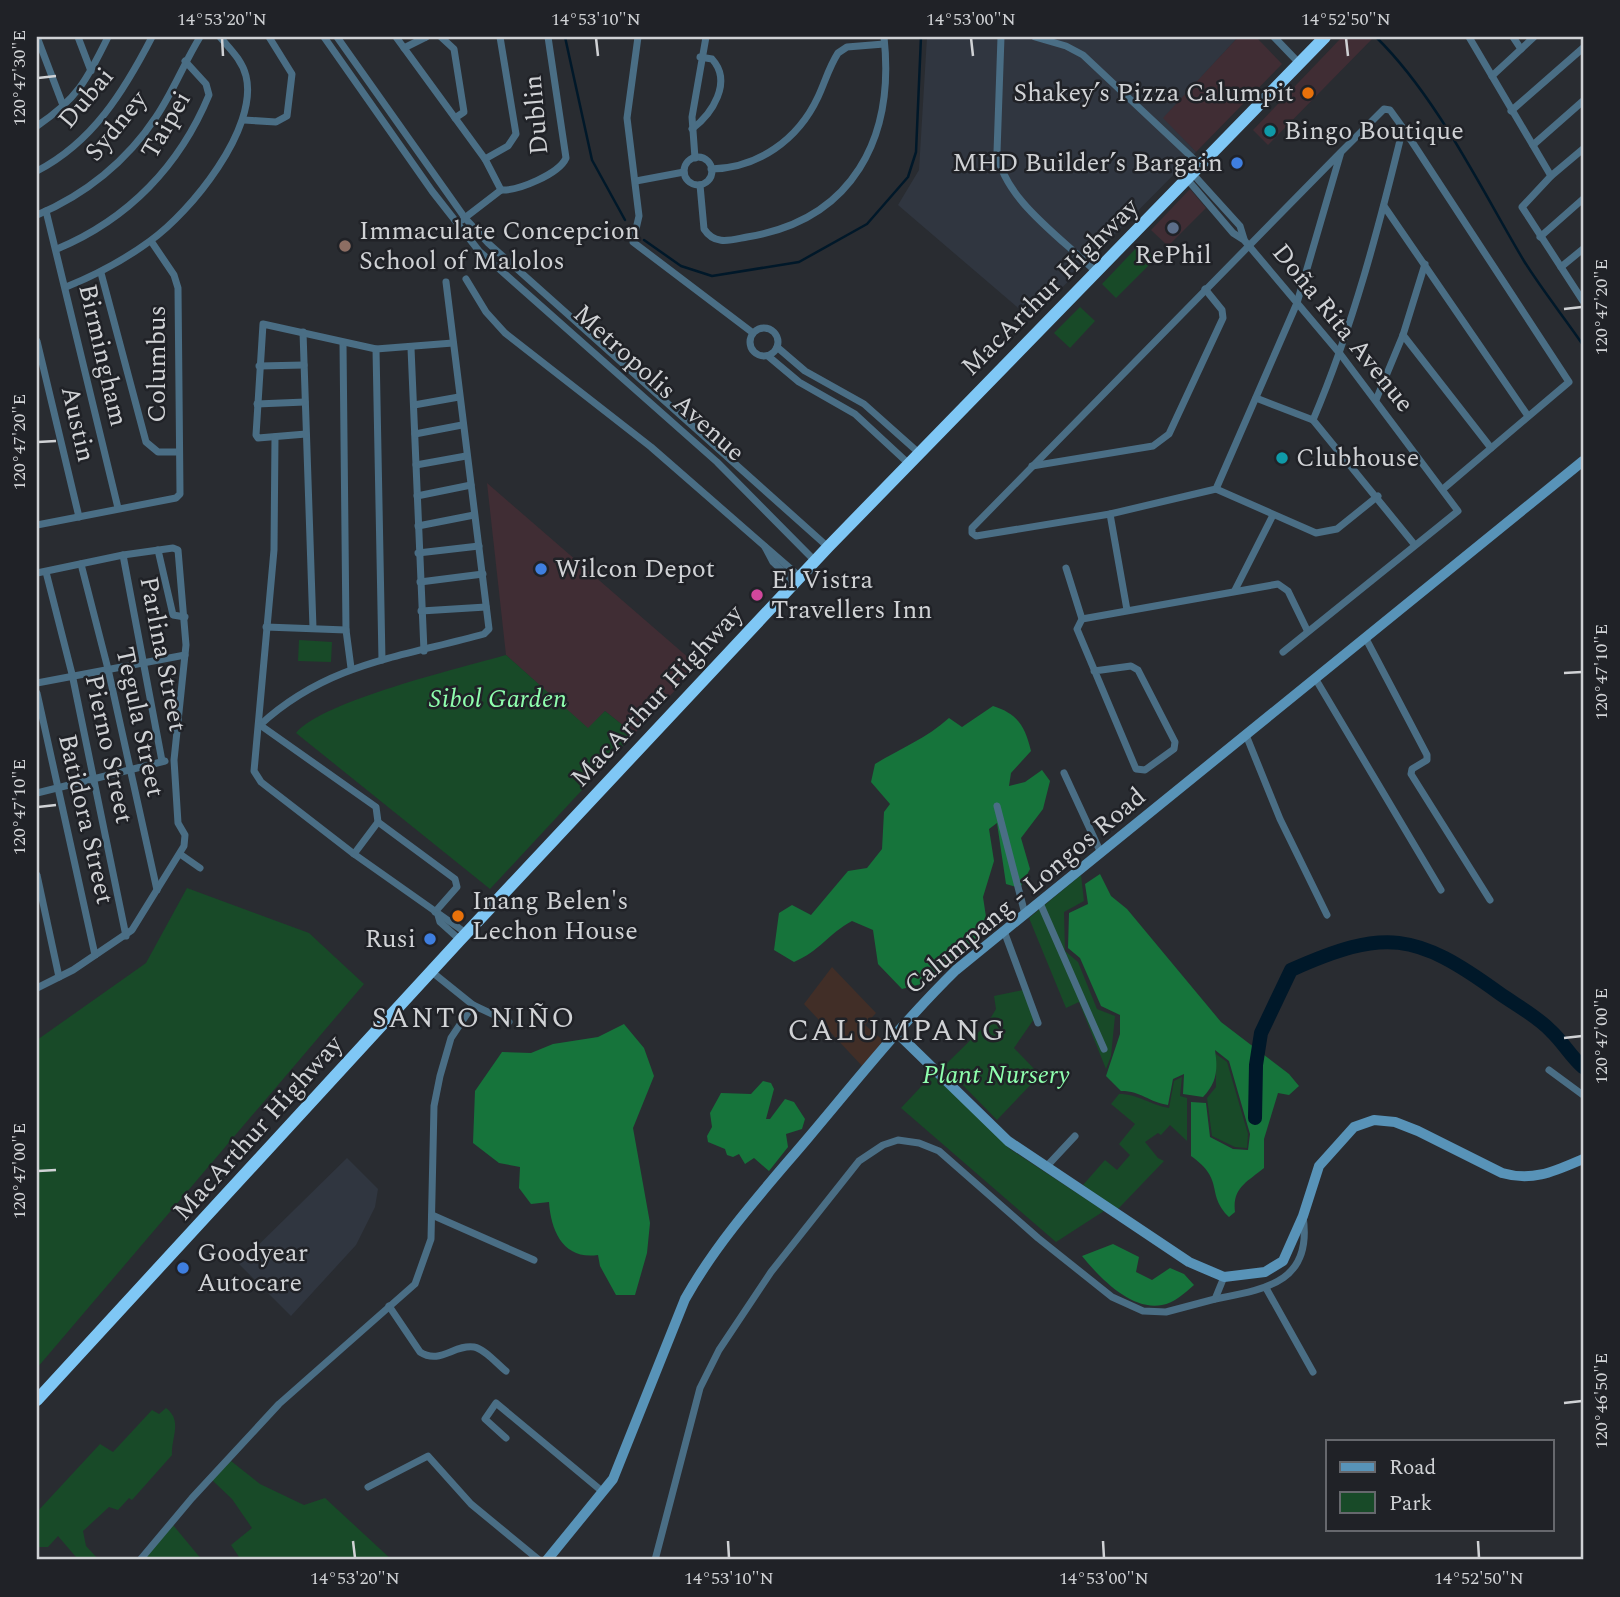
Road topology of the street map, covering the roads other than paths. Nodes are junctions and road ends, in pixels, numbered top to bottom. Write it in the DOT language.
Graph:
graph roads {
  1 [pos="37,37"];
  2 [pos="78,37"];
  3 [pos="108,37"];
  4 [pos="152,37"];
  5 [pos="200,37"];
  6 [pos="219,37"];
  7 [pos="269,37"];
  8 [pos="324,37"];
  9 [pos="337,37"];
  10 [pos="396,37"];
  11 [pos="426,37"];
  12 [pos="441,37"];
  13 [pos="500,37"];
  14 [pos="548,37"];
  15 [pos="638,37"];
  16 [pos="706,37"];
  17 [pos="1002,37"];
  18 [pos="1035,37"];
  19 [pos="1275,37"];
  20 [pos="1325,37"];
  21 [pos="1469,37"];
  22 [pos="1513,37"];
  23 [pos="1534,37"];
  24 [pos="884,40"];
  25 [pos="404,48"];
  26 [pos="1583,48"];
  27 [pos="1521,49"];
  28 [pos="700,57"];
  29 [pos="185,61"];
  30 [pos="1299,63"];
  31 [pos="91,71"];
  32 [pos="1492,76"];
  33 [pos="1583,102"];
  34 [pos="64,108"];
  35 [pos="1511,111"];
  36 [pos="455,118"];
  37 [pos="244,120"];
  38 [pos="37,126"];
  39 [pos="1403,128"];
  40 [pos="692,129"];
  41 [pos="1532,145"];
  42 [pos="1583,149"];
  43 [pos="1341,152"];
  44 [pos="695,158"];
  45 [pos="485,159"];
  46 [pos="711,169"];
  47 [pos="37,171"];
  48 [pos="684,172"];
  49 [pos="1193,173"];
  50 [pos="1551,176"];
  51 [pos="636,181"];
  52 [pos="700,185"];
  53 [pos="501,190"];
  54 [pos="1583,199"];
  55 [pos="1384,206"];
  56 [pos="46,211"];
  57 [pos="37,215"];
  58 [pos="465,218"];
  59 [pos="457,224"];
  60 [pos="1540,237"];
  61 [pos="151,241"];
  62 [pos="1246,242"];
  63 [pos="1583,248"];
  64 [pos="57,249"];
  65 [pos="1425,264"];
  66 [pos="1562,268"];
  67 [pos="1095,271"];
  68 [pos="101,272"];
  69 [pos="466,279"];
  70 [pos="446,282"];
  71 [pos="66,287"];
  72 [pos="1205,289"];
  73 [pos="1583,299"];
  74 [pos="1297,303"];
  75 [pos="303,332"];
  76 [pos="753,333"];
  77 [pos="1403,335"];
  78 [pos="37,341"];
  79 [pos="343,343"];
  80 [pos="453,343"];
  81 [pos="777,347"];
  82 [pos="411,348"];
  83 [pos="376,349"];
  84 [pos="1341,355"];
  85 [pos="768,356"];
  86 [pos="304,365"];
  87 [pos="259,366"];
  88 [pos="459,397"];
  89 [pos="1256,398"];
  90 [pos="1376,400"];
  91 [pos="305,402"];
  92 [pos="257,404"];
  93 [pos="864,404"];
  94 [pos="414,405"];
  95 [pos="855,414"];
  96 [pos="1528,416"];
  97 [pos="1313,420"];
  98 [pos="462,425"];
  99 [pos="306,434"];
  100 [pos="415,434"];
  101 [pos="275,437"];
  102 [pos="1491,448"];
  103 [pos="178,452"];
  104 [pos="919,453"];
  105 [pos="466,456"];
  106 [pos="1583,461"];
  107 [pos="909,464"];
  108 [pos="416,465"];
  109 [pos="1031,466"];
  110 [pos="471,485"];
  111 [pos="1216,489"];
  112 [pos="1443,489"];
  113 [pos="417,496"];
  114 [pos="1378,496"];
  115 [pos="118,508"];
  116 [pos="37,514"];
  117 [pos="1110,514"];
  118 [pos="1273,515"];
  119 [pos="474,516"];
  120 [pos="79,517"];
  121 [pos="38,525"];
  122 [pos="418,526"];
  123 [pos="812,532"];
  124 [pos="1414,544"];
  125 [pos="479,546"];
  126 [pos="800,547"];
  127 [pos="828,547"];
  128 [pos="158,550"];
  129 [pos="418,553"];
  130 [pos="123,555"];
  131 [pos="815,561"];
  132 [pos="81,564"];
  133 [pos="1066,569"];
  134 [pos="46,572"];
  135 [pos="37,573"];
  136 [pos="483,574"];
  137 [pos="797,580"];
  138 [pos="420,582"];
  139 [pos="1236,590"];
  140 [pos="486,607"];
  141 [pos="1127,610"];
  142 [pos="421,611"];
  143 [pos="185,617"];
  144 [pos="1082,619"];
  145 [pos="266,627"];
  146 [pos="313,628"];
  147 [pos="346,630"];
  148 [pos="1307,630"];
  149 [pos="1365,637"];
  150 [pos="424,651"];
  151 [pos="1283,652"];
  152 [pos="185,655"];
  153 [pos="382,660"];
  154 [pos="142,662"];
  155 [pos="351,668"];
  156 [pos="108,669"];
  157 [pos="1094,671"];
  158 [pos="72,674"];
  159 [pos="1315,678"];
  160 [pos="37,683"];
  161 [pos="37,693"];
  162 [pos="260,725"];
  163 [pos="1246,735"];
  164 [pos="174,760"];
  165 [pos="162,761"];
  166 [pos="128,768"];
  167 [pos="1064,773"];
  168 [pos="94,777"];
  169 [pos="55,788"];
  170 [pos="37,793"];
  171 [pos="997,806"];
  172 [pos="378,822"];
  173 [pos="1101,853"];
  174 [pos="180,854"];
  175 [pos="354,854"];
  176 [pos="200,867"];
  177 [pos="37,876"];
  178 [pos="157,890"];
  179 [pos="1441,890"];
  180 [pos="1490,900"];
  181 [pos="1041,903"];
  182 [pos="436,913"];
  183 [pos="1025,914"];
  184 [pos="1326,915"];
  185 [pos="1004,931"];
  186 [pos="126,936"];
  187 [pos="463,936"];
  188 [pos="95,955"];
  189 [pos="432,972"];
  190 [pos="59,977"];
  191 [pos="37,988"];
  192 [pos="473,1005"];
  193 [pos="509,1022"];
  194 [pos="1038,1023"];
  195 [pos="896,1032"];
  196 [pos="1104,1049"];
  197 [pos="1549,1070"];
  198 [pos="1583,1095"];
  199 [pos="1075,1136"];
  200 [pos="1583,1159"];
  201 [pos="1046,1166"];
  202 [pos="432,1215"];
  203 [pos="1303,1216"];
  204 [pos="534,1261"];
  205 [pos="1224,1277"];
  206 [pos="1266,1288"];
  207 [pos="1215,1299"];
  208 [pos="389,1306"];
  209 [pos="506,1371"];
  210 [pos="1313,1372"];
  211 [pos="37,1400"];
  212 [pos="506,1438"];
  213 [pos="369,1487"];
  214 [pos="603,1492"];
  215 [pos="140,1560"];
  216 [pos="539,1560"];
  217 [pos="547,1560"];
  218 [pos="655,1560"];
  1 -- 34 [label="street"];
  2 -- 31 [label="street"];
  3 -- 31 [label="street"];
  4 -- 47 [label="street, Dubai"];
  5 -- 29 [label="street, Sydney"];
  6 -- 37 [label="street"];
  7 -- 37 [label="street"];
  8 -- 59 [label="street, Metropolis Avenue"];
  9 -- 58 [label="street, Metropolis Avenue"];
  10 -- 25 [label="street"];
  11 -- 25 [label="street"];
  12 -- 36 [label="street"];
  13 -- 45 [label="street"];
  14 -- 53 [label="street, Dublin"];
  15 -- 51 [label="street"];
  16 -- 28 [label="street"];
  17 -- 67 [label="street"];
  18 -- 49 [label="street, Doña Rita Avenue"];
  19 -- 30 [label="street"];
  20 -- 30 [label="highway, MacArthur Highway"];
  21 -- 32 [label="street"];
  22 -- 27 [label="street"];
  23 -- 27 [label="street"];
  24 -- 46 [label="street"];
  24 -- 52 [label="street"];
  25 -- 36 [label="street"];
  26 -- 35 [label="street"];
  27 -- 32 [label="street"];
  28 -- 40 [label="street"];
  28 -- 40 [label="street"];
  29 -- 56 [label="street, Sydney"];
  29 -- 64 [label="street, Taipei"];
  30 -- 49 [label="highway, MacArthur Highway"];
  31 -- 34 [label="street"];
  32 -- 35 [label="street"];
  33 -- 41 [label="street"];
  34 -- 38 [label="street"];
  35 -- 41 [label="street"];
  36 -- 45 [label="street"];
  37 -- 61 [label="street"];
  39 -- 43 [label="street"];
  39 -- 55 [label="street"];
  39 -- 96 [label="street"];
  40 -- 44 [label="street"];
  41 -- 50 [label="street"];
  42 -- 50 [label="street"];
  43 -- 62 [label="street"];
  43 -- 74 [label="street"];
  44 -- 46 [label="street"];
  44 -- 48 [label="street"];
  45 -- 53 [label="street"];
  46 -- 52 [label="street"];
  48 -- 51 [label="street"];
  48 -- 52 [label="street"];
  49 -- 62 [label="street, Doña Rita Avenue"];
  49 -- 67 [label="highway, MacArthur Highway"];
  50 -- 60 [label="street"];
  51 -- 76 [label="street"];
  53 -- 58 [label="street"];
  54 -- 60 [label="street"];
  55 -- 65 [label="street"];
  55 -- 84 [label="street"];
  56 -- 57 [label="street, Sydney"];
  56 -- 64 [label="street, Birmingham"];
  58 -- 59 [label="street"];
  58 -- 123 [label="street, Metropolis Avenue"];
  59 -- 126 [label="street, Metropolis Avenue"];
  60 -- 66 [label="street"];
  61 -- 68 [label="street"];
  61 -- 103 [label="street, Columbus"];
  62 -- 72 [label="street"];
  62 -- 74 [label="street, Doña Rita Avenue"];
  63 -- 66 [label="street"];
  64 -- 71 [label="street, Birmingham"];
  65 -- 77 [label="street"];
  65 -- 96 [label="street"];
  66 -- 73 [label="street"];
  67 -- 104 [label="highway, MacArthur Highway"];
  68 -- 71 [label="street"];
  68 -- 103 [label="street"];
  69 -- 137 [label="street"];
  70 -- 80 [label="street"];
  71 -- 115 [label="street, Birmingham"];
  72 -- 109 [label="street"];
  72 -- 109 [label="street"];
  74 -- 84 [label="street, Doña Rita Avenue"];
  74 -- 89 [label="street"];
  75 -- 79 [label="street"];
  75 -- 86 [label="street"];
  75 -- 87 [label="street"];
  76 -- 81 [label="street"];
  76 -- 85 [label="street"];
  77 -- 90 [label="street"];
  77 -- 102 [label="street"];
  78 -- 120 [label="street, Austin"];
  79 -- 83 [label="street"];
  79 -- 147 [label="street"];
  80 -- 82 [label="street"];
  80 -- 88 [label="street"];
  81 -- 85 [label="street"];
  81 -- 93 [label="street"];
  82 -- 83 [label="street"];
  82 -- 94 [label="street"];
  83 -- 153 [label="street"];
  84 -- 90 [label="street, Doña Rita Avenue"];
  84 -- 97 [label="street"];
  85 -- 95 [label="street"];
  86 -- 87 [label="street"];
  86 -- 91 [label="street"];
  87 -- 92 [label="street"];
  88 -- 94 [label="street"];
  88 -- 98 [label="street"];
  89 -- 97 [label="street"];
  89 -- 111 [label="street"];
  90 -- 112 [label="street, Doña Rita Avenue"];
  91 -- 92 [label="street"];
  91 -- 99 [label="street"];
  92 -- 101 [label="street"];
  93 -- 95 [label="street"];
  93 -- 104 [label="street"];
  94 -- 100 [label="street"];
  95 -- 107 [label="street"];
  96 -- 102 [label="street"];
  97 -- 114 [label="street"];
  98 -- 100 [label="street"];
  98 -- 105 [label="street"];
  99 -- 101 [label="street"];
  99 -- 146 [label="street"];
  100 -- 108 [label="street"];
  101 -- 145 [label="street"];
  102 -- 112 [label="street"];
  103 -- 115 [label="street, Columbus"];
  104 -- 107 [label="highway, MacArthur Highway"];
  105 -- 108 [label="street"];
  105 -- 110 [label="street"];
  106 -- 149 [label="street, Calumpang - Longos Road"];
  107 -- 127 [label="highway, MacArthur Highway"];
  108 -- 113 [label="street"];
  109 -- 117 [label="street"];
  110 -- 113 [label="street"];
  110 -- 119 [label="street"];
  111 -- 117 [label="street"];
  111 -- 118 [label="street"];
  112 -- 124 [label="street, Doña Rita Avenue"];
  113 -- 122 [label="street"];
  114 -- 118 [label="street"];
  114 -- 124 [label="street"];
  115 -- 120 [label="street"];
  116 -- 121 [label="street"];
  117 -- 141 [label="street"];
  118 -- 139 [label="street"];
  119 -- 122 [label="street"];
  119 -- 125 [label="street"];
  120 -- 121 [label="street"];
  122 -- 129 [label="street"];
  123 -- 126 [label="street"];
  123 -- 127 [label="street, Metropolis Avenue"];
  124 -- 148 [label="street"];
  125 -- 129 [label="street"];
  125 -- 136 [label="street"];
  126 -- 131 [label="street, Metropolis Avenue"];
  127 -- 131 [label="highway, MacArthur Highway"];
  128 -- 130 [label="street"];
  128 -- 143 [label="street"];
  128 -- 143 [label="street"];
  129 -- 138 [label="street"];
  130 -- 132 [label="street"];
  130 -- 154 [label="street, Parlina Street"];
  131 -- 137 [label="highway, MacArthur Highway"];
  132 -- 134 [label="street"];
  132 -- 156 [label="street, Tegula Street"];
  133 -- 144 [label="street"];
  134 -- 135 [label="street"];
  134 -- 158 [label="street, Pierno Street"];
  136 -- 138 [label="street"];
  136 -- 140 [label="street"];
  137 -- 187 [label="highway, MacArthur Highway"];
  138 -- 142 [label="street"];
  139 -- 141 [label="street"];
  139 -- 148 [label="street"];
  140 -- 142 [label="street"];
  140 -- 150 [label="street"];
  141 -- 144 [label="street"];
  142 -- 150 [label="street"];
  143 -- 152 [label="street"];
  144 -- 157 [label="street"];
  145 -- 146 [label="street"];
  145 -- 162 [label="street"];
  146 -- 147 [label="street"];
  147 -- 155 [label="street"];
  148 -- 151 [label="street"];
  149 -- 159 [label="street, Calumpang - Longos Road"];
  149 -- 180 [label="street"];
  150 -- 153 [label="street"];
  152 -- 154 [label="street"];
  152 -- 164 [label="street"];
  153 -- 155 [label="street"];
  154 -- 156 [label="street"];
  154 -- 165 [label="street, Parlina Street"];
  155 -- 162 [label="street"];
  156 -- 158 [label="street"];
  156 -- 166 [label="street, Tegula Street"];
  157 -- 157 [label="street"];
  158 -- 160 [label="street"];
  158 -- 168 [label="street, Pierno Street"];
  159 -- 163 [label="street, Calumpang - Longos Road"];
  159 -- 179 [label="street"];
  161 -- 169 [label="street, Batidora Street"];
  162 -- 172 [label="street"];
  162 -- 175 [label="street"];
  163 -- 173 [label="street, Calumpang - Longos Road"];
  163 -- 184 [label="street"];
  164 -- 165 [label="street"];
  164 -- 174 [label="street"];
  165 -- 166 [label="street"];
  166 -- 168 [label="street"];
  166 -- 178 [label="street, Tegula Street"];
  167 -- 173 [label="street"];
  168 -- 169 [label="street"];
  168 -- 186 [label="street, Pierno Street"];
  169 -- 170 [label="street"];
  169 -- 188 [label="street, Batidora Street"];
  171 -- 183 [label="street"];
  172 -- 175 [label="street"];
  172 -- 182 [label="street"];
  173 -- 181 [label="street, Calumpang - Longos Road"];
  174 -- 176 [label="street"];
  174 -- 178 [label="street"];
  175 -- 182 [label="street"];
  177 -- 190 [label="street"];
  178 -- 186 [label="street"];
  181 -- 183 [label="street, Calumpang - Longos Road"];
  181 -- 196 [label="street"];
  182 -- 187 [label="street"];
  183 -- 185 [label="street, Calumpang - Longos Road"];
  185 -- 194 [label="street"];
  185 -- 195 [label="street, Calumpang - Longos Road"];
  186 -- 188 [label="street"];
  187 -- 189 [label="highway, MacArthur Highway"];
  188 -- 190 [label="street"];
  189 -- 192 [label="street"];
  189 -- 211 [label="highway, MacArthur Highway"];
  190 -- 191 [label="street"];
  192 -- 193 [label="street"];
  192 -- 202 [label="street"];
  195 -- 201 [label="street"];
  195 -- 214 [label="street, Calumpang - Longos Road"];
  197 -- 198 [label="street"];
  199 -- 201 [label="street"];
  200 -- 203 [label="street"];
  201 -- 205 [label="street"];
  202 -- 204 [label="street"];
  202 -- 208 [label="street"];
  203 -- 205 [label="street"];
  203 -- 206 [label="street"];
  205 -- 207 [label="street"];
  206 -- 207 [label="street"];
  206 -- 210 [label="street"];
  207 -- 218 [label="street"];
  208 -- 209 [label="street"];
  208 -- 215 [label="street"];
  212 -- 214 [label="street"];
  213 -- 216 [label="street"];
  214 -- 217 [label="street, Calumpang - Longos Road"];
}
